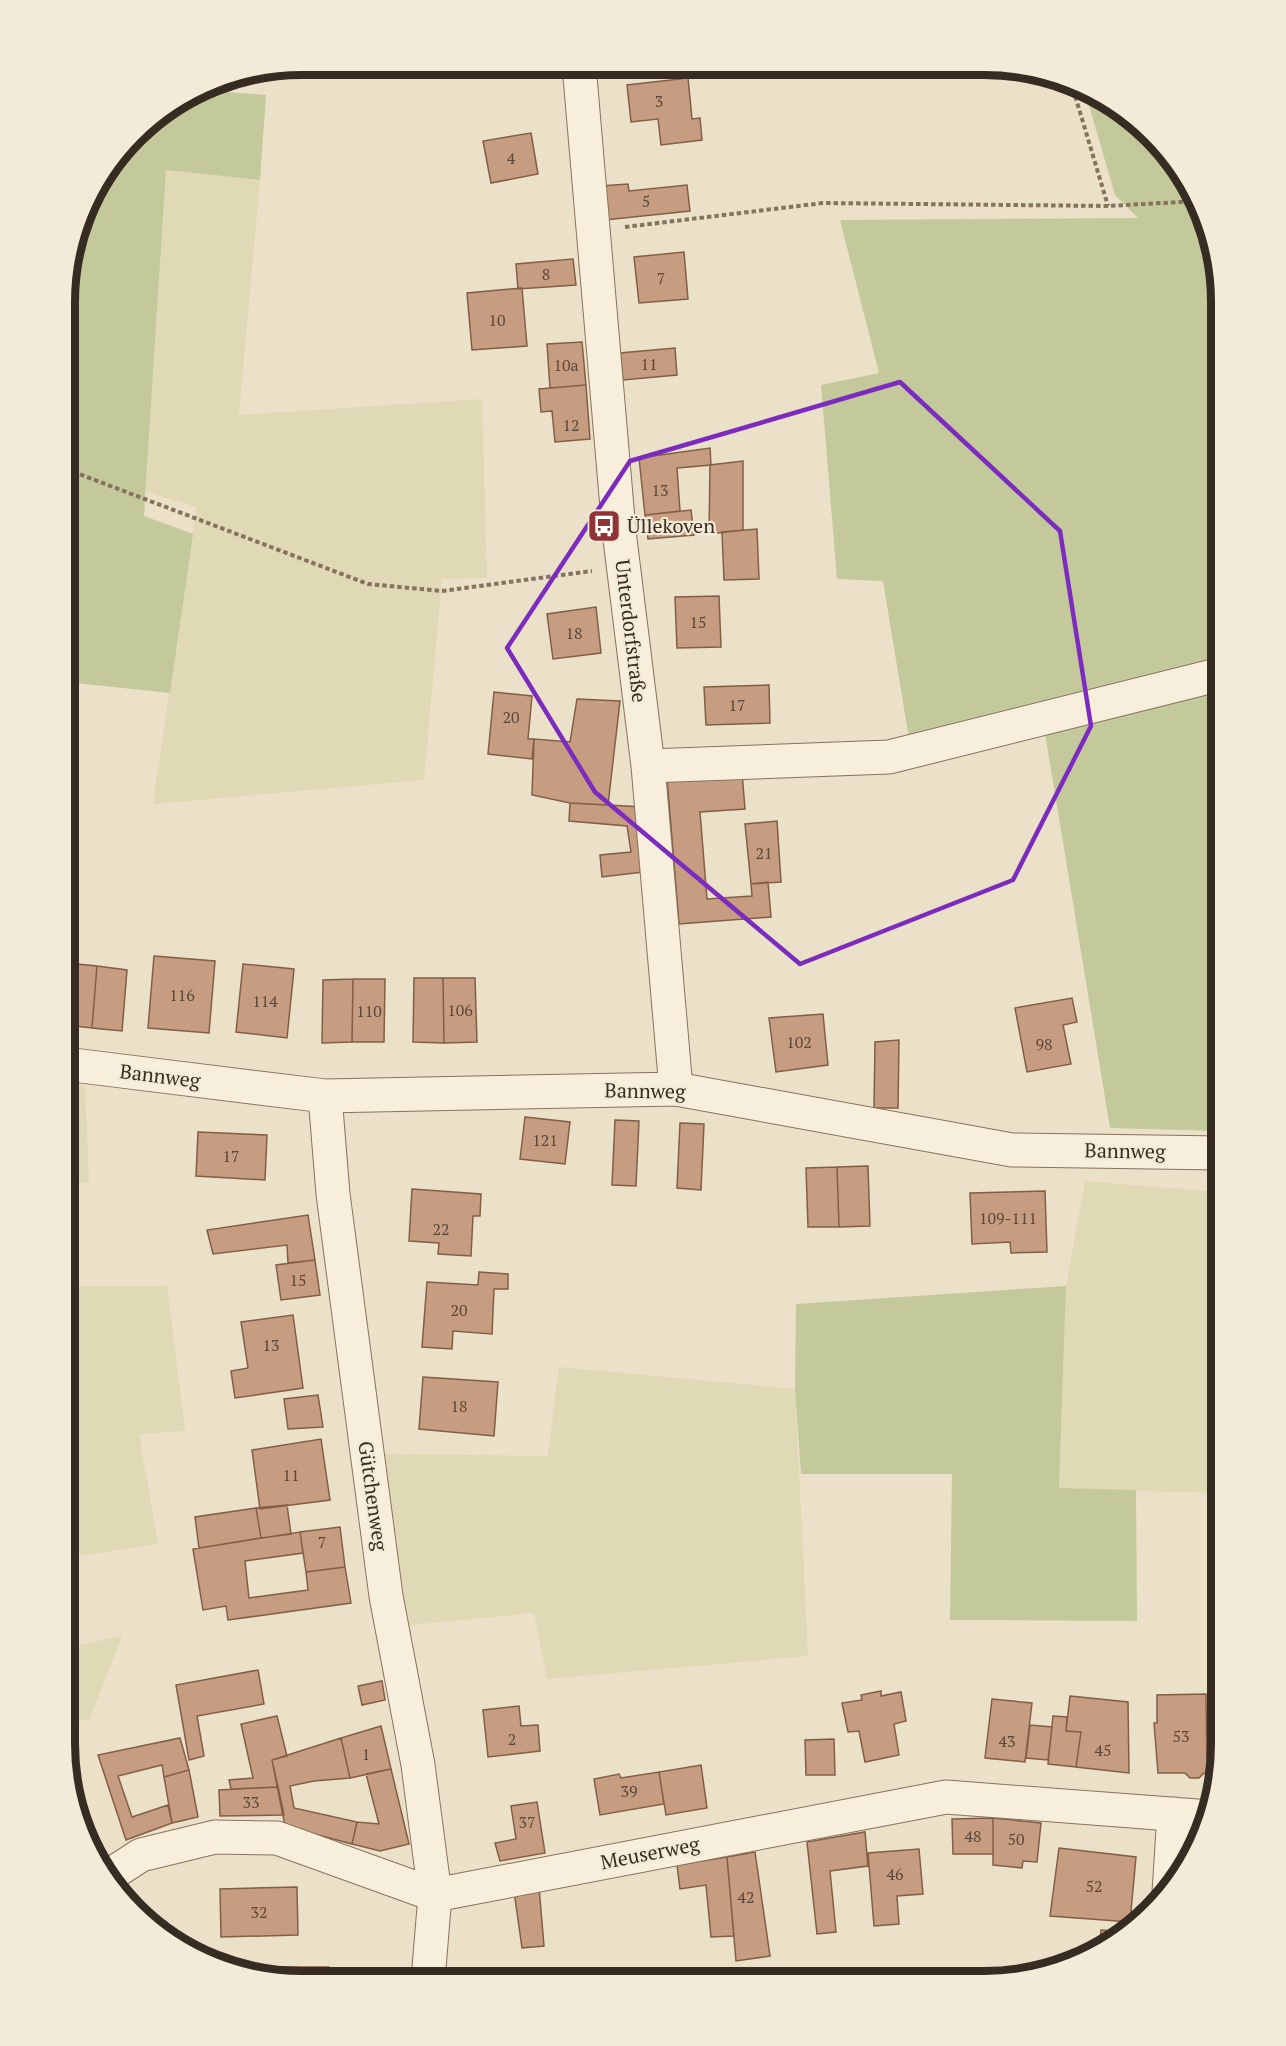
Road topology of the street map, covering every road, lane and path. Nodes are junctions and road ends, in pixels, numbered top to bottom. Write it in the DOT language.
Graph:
graph roads {
  1 [pos="580,75"];
  2 [pos="1074,94"];
  3 [pos="1188,202"];
  4 [pos="1108,206"];
  5 [pos="592,232"];
  6 [pos="75,472"];
  7 [pos="623,567"];
  8 [pos="1211,676"];
  9 [pos="648,766"];
  10 [pos="75,1065"];
  11 [pos="676,1089"];
  12 [pos="325,1096"];
  13 [pos="1211,1153"];
  14 [pos="1174,1814"];
  15 [pos="1199,1815"];
  16 [pos="115,1872"];
  17 [pos="1170,1874"];
  18 [pos="435,1894"];
  19 [pos="429,1971"];
  1 -- 5 [label="street, Unterdorfstraße"];
  2 -- 4 [label="path"];
  3 -- 4 [label="path"];
  4 -- 5 [label="path"];
  5 -- 7 [label="street, Unterdorfstraße"];
  6 -- 7 [label="path"];
  7 -- 9 [label="street, Unterdorfstraße"];
  8 -- 9 [label="street"];
  9 -- 11 [label="street, Unterdorfstraße"];
  10 -- 12 [label="street, Bannweg"];
  11 -- 12 [label="street, Bannweg"];
  11 -- 13 [label="street, Bannweg"];
  12 -- 18 [label="street, Gütchenweg"];
  14 -- 15 [label="street, Meuserweg"];
  14 -- 17 [label="street"];
  14 -- 18 [label="street, Meuserweg"];
  16 -- 18 [label="street"];
  18 -- 19 [label="street, Gütchenweg"];
}
